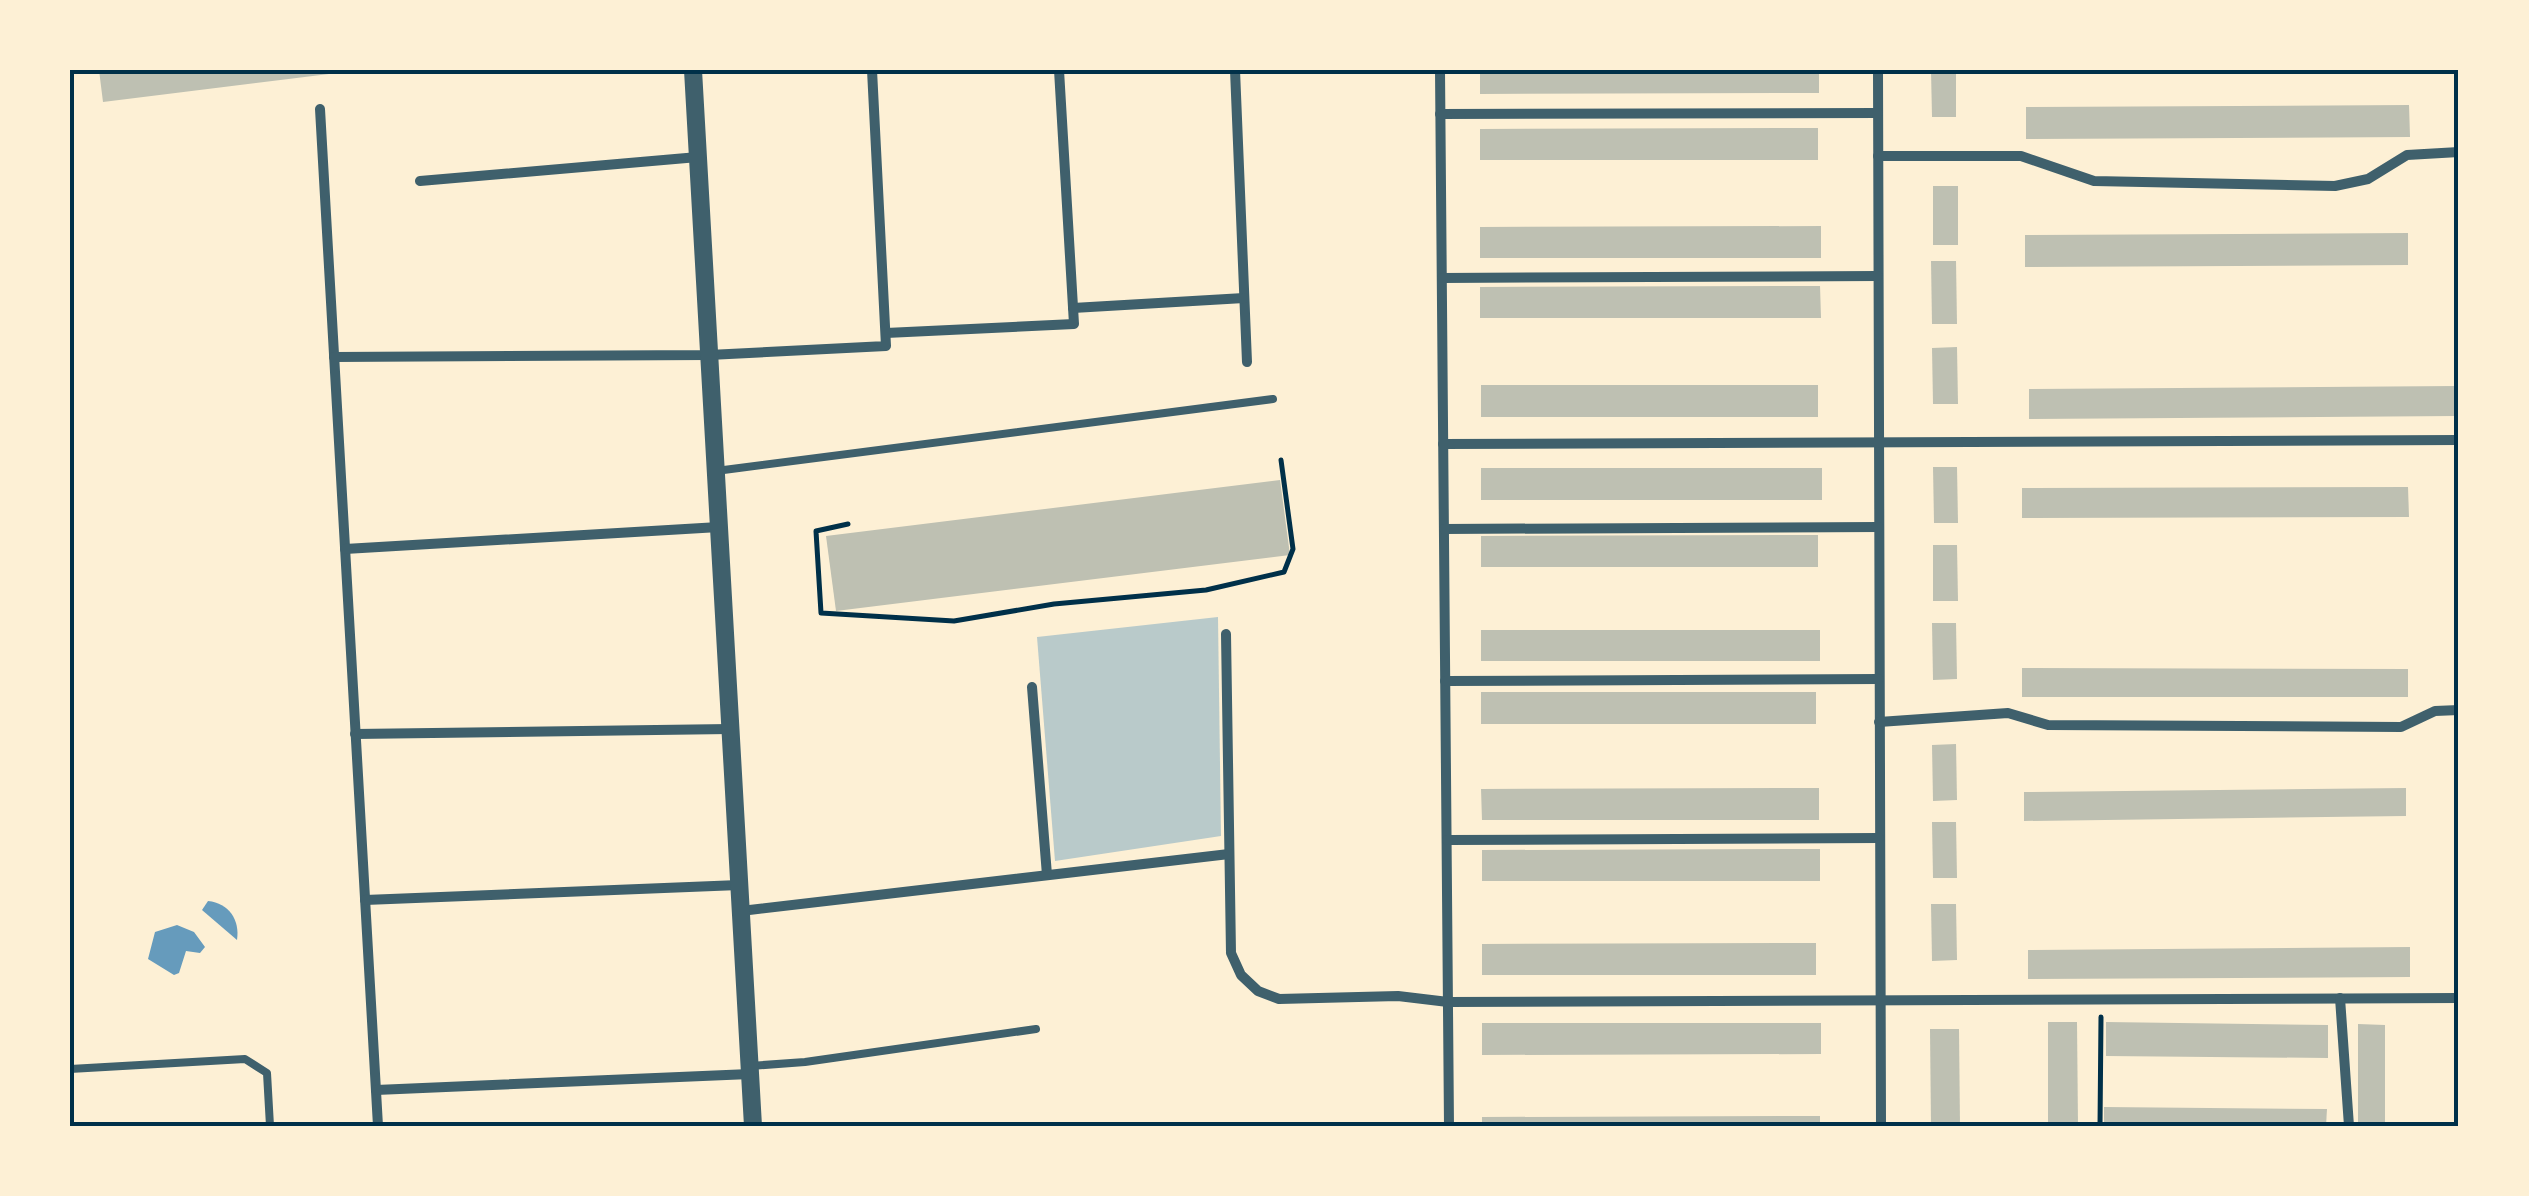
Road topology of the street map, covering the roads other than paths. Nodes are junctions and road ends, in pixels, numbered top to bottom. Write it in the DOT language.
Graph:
graph roads {
  1 [pos="693,70"];
  2 [pos="872,70"];
  3 [pos="1059,70"];
  4 [pos="1235,70"];
  5 [pos="1440,70"];
  6 [pos="1878,70"];
  7 [pos="320,109"];
  8 [pos="1878,113"];
  9 [pos="1440,114"];
  10 [pos="2459,152"];
  11 [pos="1878,156"];
  12 [pos="698,157"];
  13 [pos="420,181"];
  14 [pos="1878,276"];
  15 [pos="1442,278"];
  16 [pos="1244,298"];
  17 [pos="1073,308"];
  18 [pos="886,339"];
  19 [pos="709,355"];
  20 [pos="334,357"];
  21 [pos="1247,362"];
  22 [pos="1273,399"];
  23 [pos="2459,440"];
  24 [pos="1878,442"];
  25 [pos="1443,444"];
  26 [pos="716,471"];
  27 [pos="1878,527"];
  28 [pos="719,528"];
  29 [pos="1444,529"];
  30 [pos="345,549"];
  31 [pos="1226,634"];
  32 [pos="1879,678"];
  33 [pos="1445,680"];
  34 [pos="1032,686"];
  35 [pos="2459,710"];
  36 [pos="1879,722"];
  37 [pos="730,729"];
  38 [pos="356,734"];
  39 [pos="1880,838"];
  40 [pos="1447,840"];
  41 [pos="1229,854"];
  42 [pos="1047,875"];
  43 [pos="739,886"];
  44 [pos="365,900"];
  45 [pos="740,910"];
  46 [pos="2340,998"];
  47 [pos="2459,998"];
  48 [pos="1880,1000"];
  49 [pos="1448,1002"];
  50 [pos="1036,1029"];
  51 [pos="70,1069"];
  52 [pos="750,1070"];
  53 [pos="376,1090"];
  54 [pos="270,1126"];
  55 [pos="378,1126"];
  56 [pos="753,1126"];
  57 [pos="1449,1126"];
  58 [pos="1881,1126"];
  59 [pos="2349,1126"];
  1 -- 12 [label="street"];
  2 -- 18 [label="street"];
  3 -- 17 [label="street"];
  4 -- 16 [label="street"];
  5 -- 9 [label="street"];
  6 -- 8 [label="street"];
  7 -- 20 [label="street"];
  8 -- 9 [label="street"];
  8 -- 11 [label="street"];
  9 -- 15 [label="street"];
  10 -- 11 [label="street"];
  11 -- 14 [label="street"];
  12 -- 13 [label="street"];
  12 -- 19 [label="street"];
  14 -- 15 [label="street"];
  14 -- 24 [label="street"];
  15 -- 25 [label="street"];
  16 -- 17 [label="street"];
  16 -- 21 [label="street"];
  17 -- 18 [label="street"];
  18 -- 19 [label="street"];
  19 -- 20 [label="street"];
  19 -- 26 [label="street"];
  20 -- 30 [label="street"];
  22 -- 26 [label="lane"];
  23 -- 24 [label="street"];
  24 -- 25 [label="street"];
  24 -- 27 [label="street"];
  25 -- 29 [label="street"];
  26 -- 28 [label="street"];
  27 -- 29 [label="street"];
  27 -- 32 [label="street"];
  28 -- 30 [label="street"];
  28 -- 37 [label="street"];
  29 -- 33 [label="street"];
  30 -- 38 [label="street"];
  31 -- 41 [label="street"];
  32 -- 33 [label="street"];
  32 -- 36 [label="street"];
  33 -- 40 [label="street"];
  34 -- 42 [label="street"];
  35 -- 36 [label="street"];
  36 -- 39 [label="street"];
  37 -- 38 [label="street"];
  37 -- 43 [label="street"];
  38 -- 44 [label="street"];
  39 -- 40 [label="street"];
  39 -- 48 [label="street"];
  40 -- 49 [label="street"];
  41 -- 42 [label="street"];
  41 -- 49 [label="street"];
  42 -- 45 [label="street"];
  43 -- 44 [label="street"];
  43 -- 45 [label="street"];
  44 -- 53 [label="street"];
  45 -- 52 [label="street"];
  46 -- 47 [label="street"];
  46 -- 48 [label="street"];
  46 -- 59 [label="street"];
  48 -- 49 [label="street"];
  48 -- 58 [label="street"];
  49 -- 57 [label="street"];
  50 -- 52 [label="lane"];
  51 -- 54 [label="lane"];
  52 -- 53 [label="street"];
  52 -- 56 [label="street"];
  53 -- 55 [label="street"];
}
